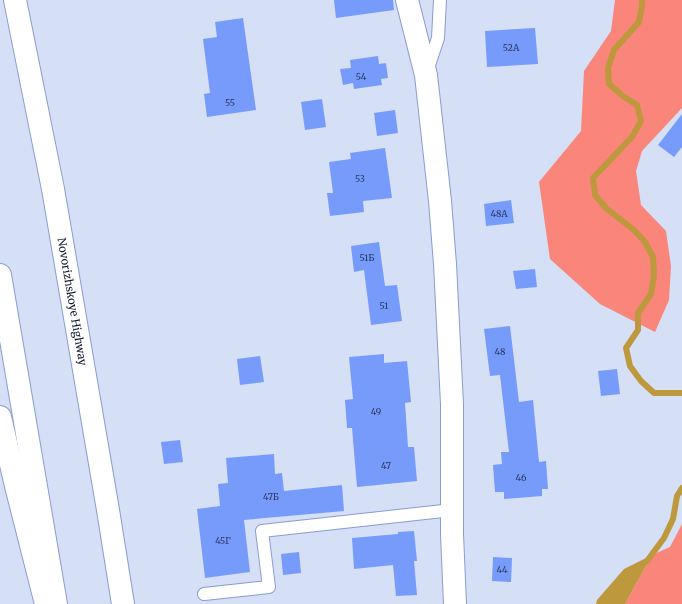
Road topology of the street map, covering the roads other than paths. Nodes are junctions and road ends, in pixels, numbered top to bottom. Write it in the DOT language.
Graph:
graph roads {
  1 [pos="15,0"];
  2 [pos="407,0"];
  3 [pos="440,0"];
  4 [pos="426,75"];
  5 [pos="0,275"];
  6 [pos="0,417"];
  7 [pos="452,510"];
  8 [pos="204,594"];
  9 [pos="46,604"];
  10 [pos="56,604"];
  11 [pos="123,604"];
  12 [pos="454,604"];
  1 -- 11 [label="main road, Novorizhskoye Highway"];
  2 -- 4 [label="main road"];
  3 -- 4 [label="lane"];
  4 -- 7 [label="main road"];
  5 -- 10 [label="main road"];
  6 -- 9 [label="main road"];
  7 -- 8 [label="lane"];
  7 -- 12 [label="main road"];
}
